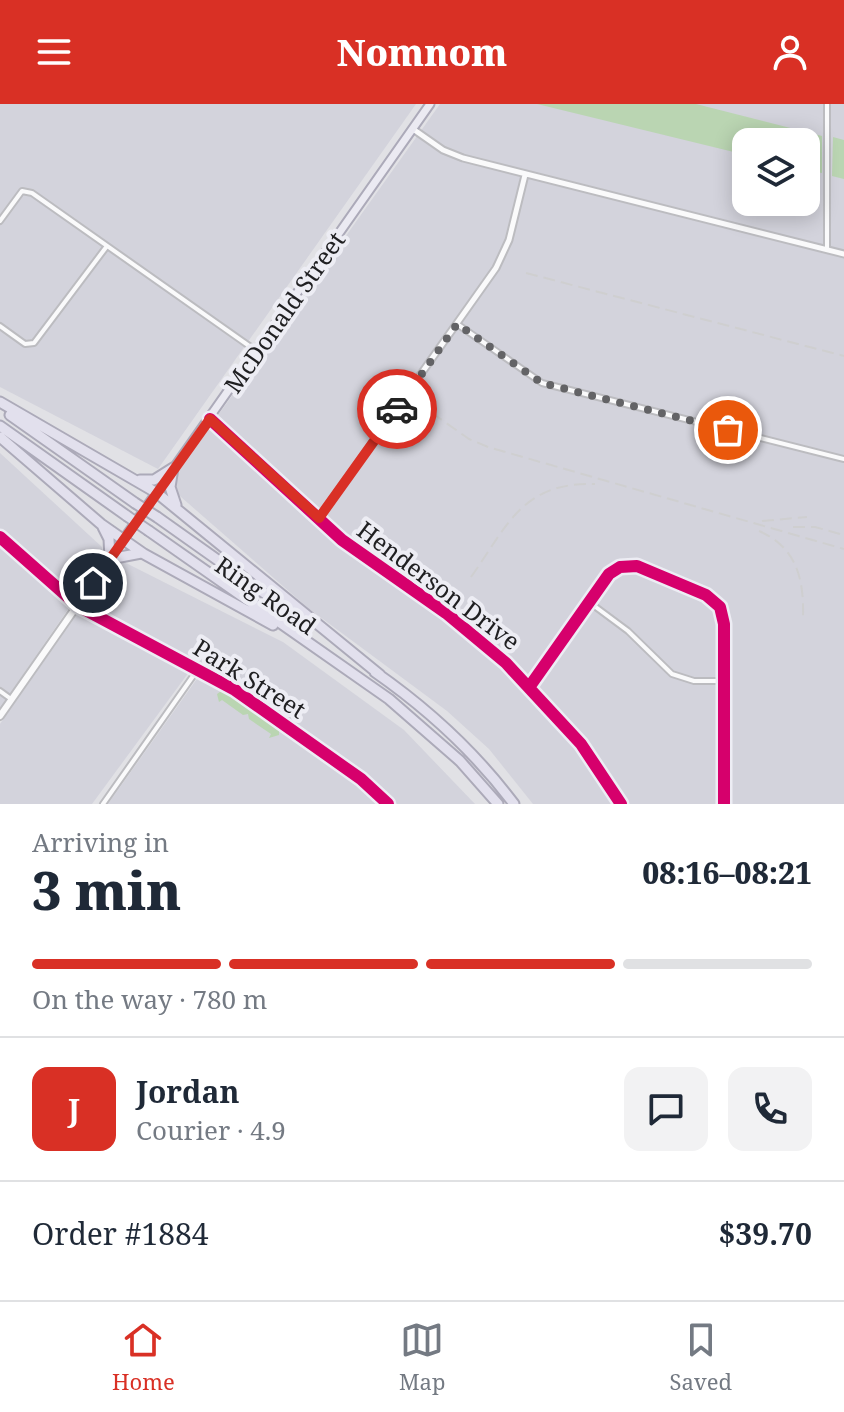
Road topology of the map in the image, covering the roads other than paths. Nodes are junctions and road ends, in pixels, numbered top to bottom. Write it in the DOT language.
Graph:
graph roads {
  1 [pos="430,104"];
  2 [pos="827,104"];
  3 [pos="413,129"];
  4 [pos="525,175"];
  5 [pos="0,221"];
  6 [pos="107,246"];
  7 [pos="827,249"];
  8 [pos="844,254"];
  9 [pos="457,324"];
  10 [pos="0,326"];
  11 [pos="257,351"];
  12 [pos="0,405"];
  13 [pos="210,419"];
  14 [pos="0,426"];
  15 [pos="0,437"];
  16 [pos="844,459"];
  17 [pos="173,468"];
  18 [pos="136,480"];
  19 [pos="157,493"];
  20 [pos="178,508"];
  21 [pos="319,518"];
  22 [pos="101,524"];
  23 [pos="0,537"];
  24 [pos="123,540"];
  25 [pos="144,554"];
  26 [pos="110,559"];
  27 [pos="589,602"];
  28 [pos="78,606"];
  29 [pos="329,657"];
  30 [pos="198,669"];
  31 [pos="380,675"];
  32 [pos="724,681"];
  33 [pos="530,686"];
  34 [pos="0,691"];
  35 [pos="11,699"];
  36 [pos="0,716"];
  37 [pos="103,804"];
  38 [pos="388,804"];
  39 [pos="498,804"];
  40 [pos="514,804"];
  41 [pos="621,804"];
  42 [pos="724,804"];
  1 -- 3 [label="main road, McDonald Street"];
  2 -- 7 [label="street"];
  3 -- 4 [label="street"];
  3 -- 11 [label="main road, McDonald Street"];
  4 -- 7 [label="street"];
  4 -- 9 [label="street"];
  5 -- 6 [label="street"];
  6 -- 10 [label="street"];
  6 -- 11 [label="street"];
  7 -- 8 [label="street"];
  9 -- 16 [label="street"];
  9 -- 21 [label="street"];
  11 -- 13 [label="main road, McDonald Street"];
  12 -- 18 [label="highway"];
  12 -- 31 [label="highway, Ring Road, bridge"];
  13 -- 17 [label="main road, McDonald Street"];
  13 -- 21 [label="street, Henderson Drive"];
  14 -- 29 [label="highway, Ring Road, bridge"];
  15 -- 22 [label="highway"];
  17 -- 18 [label="highway"];
  17 -- 19 [label="main road, McDonald Street"];
  17 -- 20 [label="highway"];
  18 -- 19 [label="highway"];
  19 -- 20 [label="highway"];
  19 -- 24 [label="main road, McDonald Street"];
  20 -- 31 [label="highway"];
  21 -- 33 [label="street, Henderson Drive"];
  22 -- 24 [label="highway"];
  22 -- 26 [label="highway"];
  23 -- 28 [label="street"];
  24 -- 25 [label="highway"];
  24 -- 26 [label="main road, McDonald Street"];
  25 -- 26 [label="highway"];
  25 -- 29 [label="highway"];
  26 -- 28 [label="main road, McDonald Street"];
  27 -- 32 [label="street"];
  27 -- 32 [label="street"];
  27 -- 33 [label="street"];
  28 -- 30 [label="street, Park Street"];
  28 -- 35 [label="main road, McDonald Street"];
  29 -- 39 [label="highway, Ring Road"];
  30 -- 37 [label="street"];
  30 -- 38 [label="street, Park Street"];
  31 -- 40 [label="highway, Ring Road"];
  32 -- 42 [label="street"];
  33 -- 41 [label="street, Henderson Drive"];
  34 -- 35 [label="street"];
  35 -- 36 [label="main road, McDonald Street"];
}
